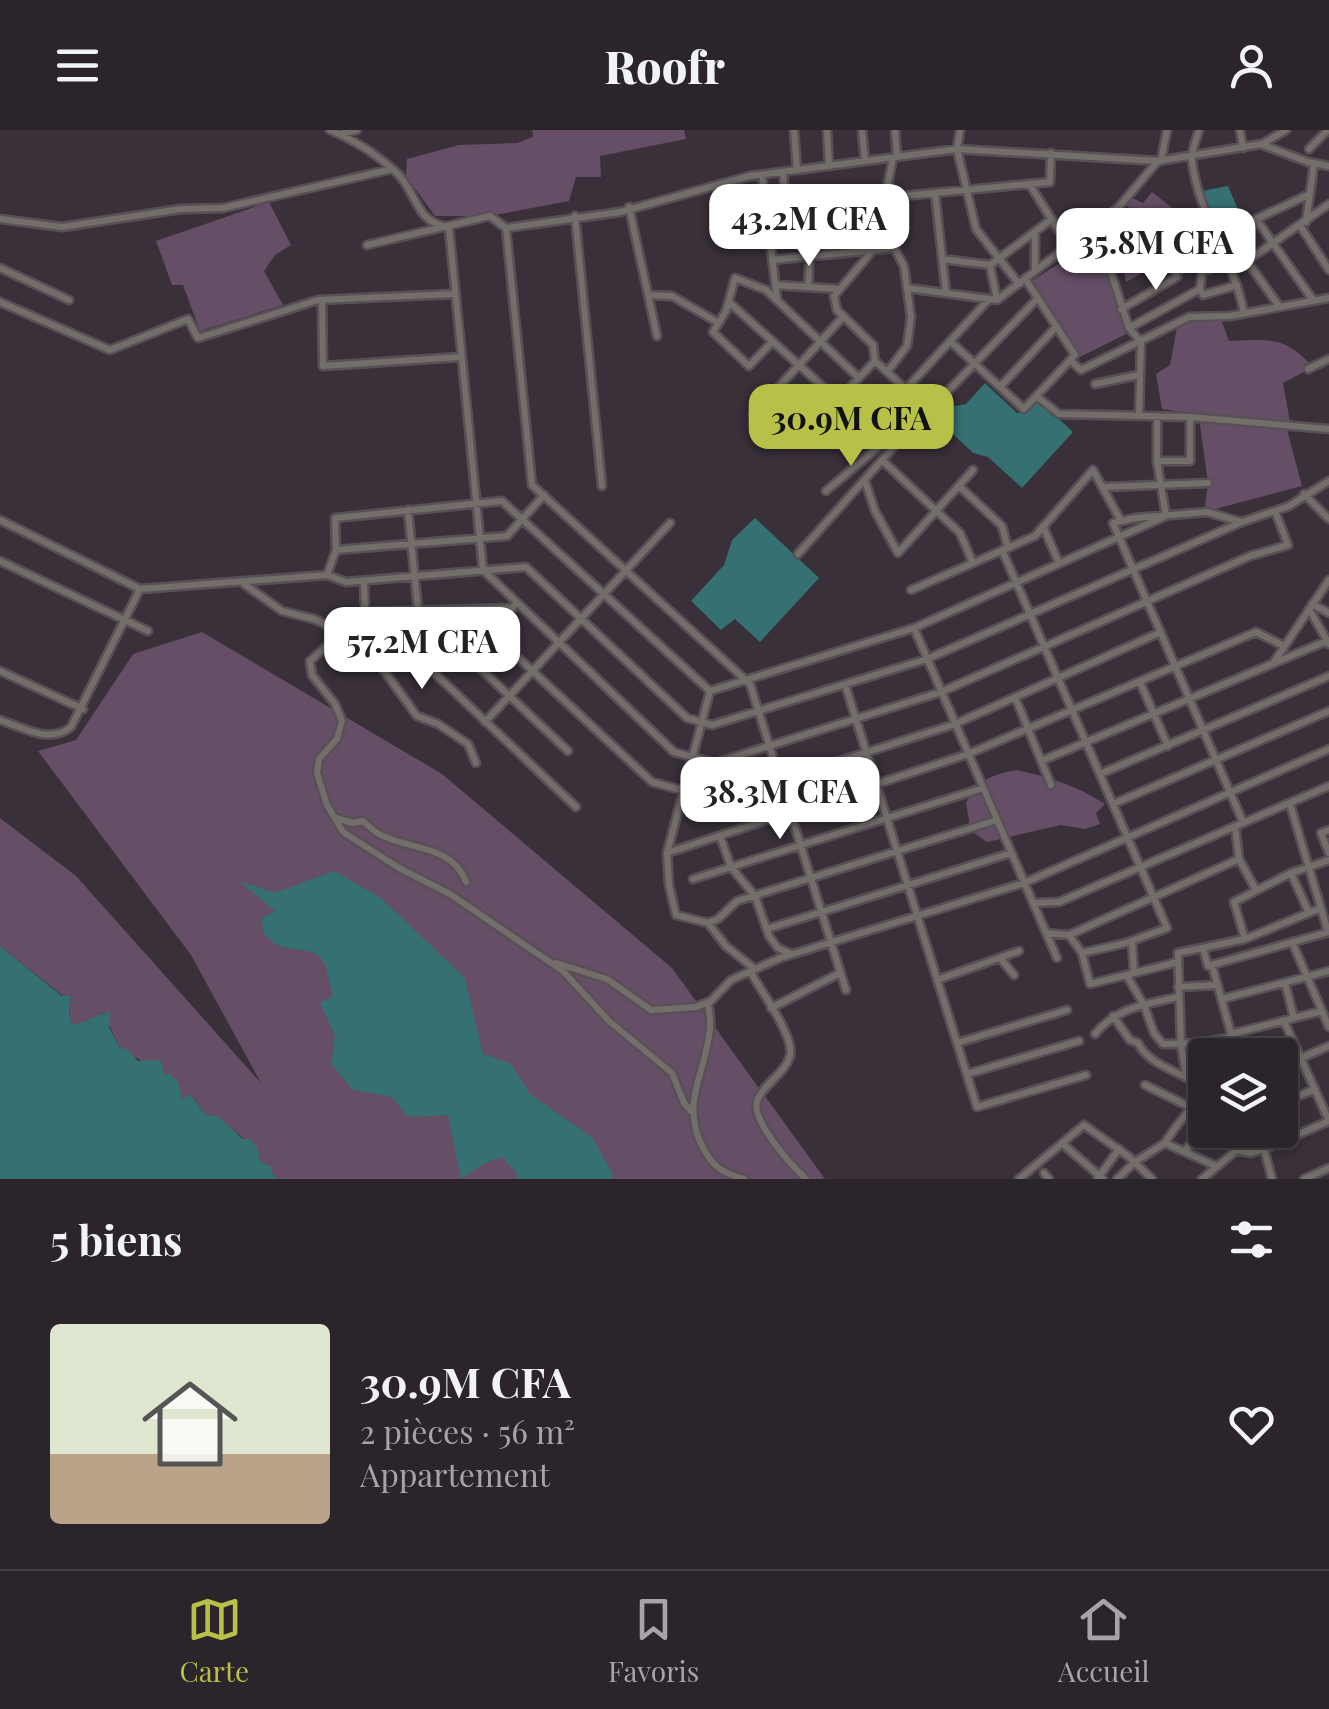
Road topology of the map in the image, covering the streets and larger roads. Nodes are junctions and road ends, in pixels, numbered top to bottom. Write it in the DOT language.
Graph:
graph roads {
  1 [pos="330,130"];
  2 [pos="358,130"];
  3 [pos="794,130"];
  4 [pos="827,130"];
  5 [pos="862,130"];
  6 [pos="895,130"];
  7 [pos="960,130"];
  8 [pos="1167,130"];
  9 [pos="1199,130"];
  10 [pos="1240,130"];
  11 [pos="1328,130"];
  12 [pos="1281,131"];
  13 [pos="341,134"];
  14 [pos="1262,144"];
  15 [pos="1243,148"];
  16 [pos="957,150"];
  17 [pos="1309,150"];
  18 [pos="1051,153"];
  19 [pos="1192,157"];
  20 [pos="895,158"];
  21 [pos="865,161"];
  22 [pos="1160,161"];
  23 [pos="1314,164"];
  24 [pos="1329,165"];
  25 [pos="829,166"];
  26 [pos="392,169"];
  27 [pos="798,170"];
  28 [pos="783,172"];
  29 [pos="762,175"];
  30 [pos="1030,184"];
  31 [pos="967,190"];
  32 [pos="935,193"];
  33 [pos="1310,194"];
  34 [pos="886,198"];
  35 [pos="629,208"];
  36 [pos="786,208"];
  37 [pos="1328,208"];
  38 [pos="766,209"];
  39 [pos="574,216"];
  40 [pos="0,219"];
  41 [pos="1052,219"];
  42 [pos="1304,225"];
  43 [pos="449,228"];
  44 [pos="506,228"];
  45 [pos="1096,228"];
  46 [pos="1035,232"];
  47 [pos="1273,244"];
  48 [pos="367,245"];
  49 [pos="1069,247"];
  50 [pos="895,248"];
  51 [pos="874,249"];
  52 [pos="810,255"];
  53 [pos="999,258"];
  54 [pos="942,259"];
  55 [pos="772,260"];
  56 [pos="1247,261"];
  57 [pos="1229,262"];
  58 [pos="990,265"];
  59 [pos="0,268"];
  60 [pos="1329,270"];
  61 [pos="1036,271"];
  62 [pos="1202,272"];
  63 [pos="1022,282"];
  64 [pos="775,285"];
  65 [pos="1237,285"];
  66 [pos="808,287"];
  67 [pos="907,288"];
  68 [pos="840,289"];
  69 [pos="1200,290"];
  70 [pos="946,293"];
  71 [pos="453,294"];
  72 [pos="648,295"];
  73 [pos="1038,298"];
  74 [pos="1329,298"];
  75 [pos="69,300"];
  76 [pos="322,300"];
  77 [pos="777,300"];
  78 [pos="993,300"];
  79 [pos="1312,300"];
  80 [pos="0,302"];
  81 [pos="729,302"];
  82 [pos="1279,306"];
  83 [pos="1121,308"];
  84 [pos="1244,312"];
  85 [pos="843,317"];
  86 [pos="716,322"];
  87 [pos="1056,327"];
  88 [pos="1128,328"];
  89 [pos="658,336"];
  90 [pos="821,341"];
  91 [pos="950,341"];
  92 [pos="772,342"];
  93 [pos="1141,342"];
  94 [pos="460,357"];
  95 [pos="1329,359"];
  96 [pos="1070,360"];
  97 [pos="875,361"];
  98 [pos="976,364"];
  99 [pos="798,366"];
  100 [pos="1308,369"];
  101 [pos="887,372"];
  102 [pos="1138,375"];
  103 [pos="860,378"];
  104 [pos="1096,384"];
  105 [pos="1000,387"];
  106 [pos="906,389"];
  107 [pos="1036,396"];
  108 [pos="837,402"];
  109 [pos="931,412"];
  110 [pos="753,415"];
  111 [pos="1139,416"];
  112 [pos="1157,416"];
  113 [pos="1190,417"];
  114 [pos="1329,428"];
  115 [pos="883,443"];
  116 [pos="892,449"];
  117 [pos="882,461"];
  118 [pos="1157,461"];
  119 [pos="973,470"];
  120 [pos="1329,480"];
  121 [pos="865,481"];
  122 [pos="1208,483"];
  123 [pos="1162,485"];
  124 [pos="602,486"];
  125 [pos="959,486"];
  126 [pos="1104,487"];
  127 [pos="826,492"];
  128 [pos="1304,494"];
  129 [pos="544,496"];
  130 [pos="476,504"];
  131 [pos="408,510"];
  132 [pos="936,510"];
  133 [pos="1275,511"];
  134 [pos="1166,516"];
  135 [pos="522,519"];
  136 [pos="1329,519"];
  137 [pos="0,520"];
  138 [pos="1121,521"];
  139 [pos="1242,522"];
  140 [pos="670,524"];
  141 [pos="1043,526"];
  142 [pos="1119,536"];
  143 [pos="480,538"];
  144 [pos="412,544"];
  145 [pos="1005,549"];
  146 [pos="336,550"];
  147 [pos="798,554"];
  148 [pos="0,561"];
  149 [pos="973,563"];
  150 [pos="1059,563"];
  151 [pos="484,570"];
  152 [pos="626,570"];
  153 [pos="1134,570"];
  154 [pos="328,575"];
  155 [pos="415,576"];
  156 [pos="364,581"];
  157 [pos="1329,581"];
  158 [pos="1016,582"];
  159 [pos="243,584"];
  160 [pos="140,589"];
  161 [pos="911,590"];
  162 [pos="604,594"];
  163 [pos="1147,601"];
  164 [pos="515,605"];
  165 [pos="1310,606"];
  166 [pos="466,609"];
  167 [pos="418,610"];
  168 [pos="367,612"];
  169 [pos="1030,614"];
  170 [pos="1329,614"];
  171 [pos="581,618"];
  172 [pos="125,620"];
  173 [pos="914,628"];
  174 [pos="491,630"];
  175 [pos="148,631"];
  176 [pos="342,632"];
  177 [pos="1160,632"];
  178 [pos="559,642"];
  179 [pos="1328,642"];
  180 [pos="1044,646"];
  181 [pos="1284,646"];
  182 [pos="927,659"];
  183 [pos="1272,664"];
  184 [pos="1176,666"];
  185 [pos="533,670"];
  186 [pos="0,671"];
  187 [pos="1329,676"];
  188 [pos="1058,678"];
  189 [pos="744,679"];
  190 [pos="1140,682"];
  191 [pos="845,684"];
  192 [pos="710,691"];
  193 [pos="940,692"];
  194 [pos="510,696"];
  195 [pos="1015,697"];
  196 [pos="1190,699"];
  197 [pos="83,709"];
  198 [pos="758,711"];
  199 [pos="1072,711"];
  200 [pos="1329,711"];
  201 [pos="1154,714"];
  202 [pos="856,718"];
  203 [pos="0,720"];
  204 [pos="486,722"];
  205 [pos="702,722"];
  206 [pos="955,724"];
  207 [pos="1028,729"];
  208 [pos="1203,729"];
  209 [pos="1086,742"];
  210 [pos="769,746"];
  211 [pos="1168,746"];
  212 [pos="1329,749"];
  213 [pos="568,751"];
  214 [pos="866,752"];
  215 [pos="968,754"];
  216 [pos="692,757"];
  217 [pos="1216,760"];
  218 [pos="1042,762"];
  219 [pos="476,763"];
  220 [pos="1100,774"];
  221 [pos="780,780"];
  222 [pos="876,784"];
  223 [pos="1051,785"];
  224 [pos="1329,786"];
  225 [pos="983,788"];
  226 [pos="684,790"];
  227 [pos="1230,792"];
  228 [pos="1113,804"];
  229 [pos="1290,804"];
  230 [pos="576,807"];
  231 [pos="790,812"];
  232 [pos="334,818"];
  233 [pos="887,818"];
  234 [pos="997,820"];
  235 [pos="1239,823"];
  236 [pos="1329,830"];
  237 [pos="720,836"];
  238 [pos="1128,838"];
  239 [pos="800,845"];
  240 [pos="667,852"];
  241 [pos="897,852"];
  242 [pos="1011,853"];
  243 [pos="1329,857"];
  244 [pos="1238,858"];
  245 [pos="1140,866"];
  246 [pos="1308,866"];
  247 [pos="731,867"];
  248 [pos="1291,873"];
  249 [pos="694,878"];
  250 [pos="811,878"];
  251 [pos="466,882"];
  252 [pos="1024,883"];
  253 [pos="908,885"];
  254 [pos="1256,890"];
  255 [pos="756,896"];
  256 [pos="1153,896"];
  257 [pos="1329,899"];
  258 [pos="1032,901"];
  259 [pos="1320,906"];
  260 [pos="821,912"];
  261 [pos="1309,913"];
  262 [pos="917,915"];
  263 [pos="708,922"];
  264 [pos="767,929"];
  265 [pos="1329,932"];
  266 [pos="1046,933"];
  267 [pos="1068,935"];
  268 [pos="1246,939"];
  269 [pos="1132,941"];
  270 [pos="830,942"];
  271 [pos="1292,942"];
  272 [pos="1204,948"];
  273 [pos="1020,952"];
  274 [pos="1082,953"];
  275 [pos="792,954"];
  276 [pos="1057,958"];
  277 [pos="1002,959"];
  278 [pos="550,961"];
  279 [pos="1178,962"];
  280 [pos="1212,965"];
  281 [pos="752,970"];
  282 [pos="1329,971"];
  283 [pos="840,973"];
  284 [pos="1014,975"];
  285 [pos="1131,975"];
  286 [pos="1308,978"];
  287 [pos="937,980"];
  288 [pos="1285,983"];
  289 [pos="1218,986"];
  290 [pos="1178,987"];
  291 [pos="846,990"];
  292 [pos="1178,998"];
  293 [pos="1222,999"];
  294 [pos="709,1002"];
  295 [pos="1144,1004"];
  296 [pos="772,1008"];
  297 [pos="1067,1010"];
  298 [pos="1322,1011"];
  299 [pos="1113,1016"];
  300 [pos="1294,1018"];
  301 [pos="1284,1021"];
  302 [pos="1329,1028"];
  303 [pos="1095,1034"];
  304 [pos="1232,1035"];
  305 [pos="1157,1038"];
  306 [pos="1233,1038"];
  307 [pos="1079,1040"];
  308 [pos="1138,1042"];
  309 [pos="957,1044"];
  310 [pos="1181,1045"];
  311 [pos="1329,1046"];
  312 [pos="1302,1058"];
  313 [pos="1298,1060"];
  314 [pos="966,1074"];
  315 [pos="1086,1075"];
  316 [pos="1186,1075"];
  317 [pos="1145,1085"];
  318 [pos="1315,1088"];
  319 [pos="1298,1096"];
  320 [pos="1188,1106"];
  321 [pos="1188,1110"];
  322 [pos="692,1111"];
  323 [pos="1329,1121"];
  324 [pos="1165,1143"];
  325 [pos="1063,1144"];
  326 [pos="1188,1147"];
  327 [pos="1236,1148"];
  328 [pos="1242,1148"];
  329 [pos="1264,1149"];
  330 [pos="1119,1150"];
  331 [pos="1186,1150"];
  332 [pos="1135,1162"];
  333 [pos="1216,1166"];
  334 [pos="1329,1168"];
  335 [pos="1270,1177"];
  336 [pos="1100,1178"];
  337 [pos="744,1179"];
  338 [pos="806,1179"];
  339 [pos="1019,1179"];
  340 [pos="1117,1179"];
  341 [pos="1152,1179"];
  342 [pos="1202,1179"];
  343 [pos="1304,1179"];
  1 -- 13 [label="street"];
  2 -- 13 [label="street"];
  3 -- 27 [label="street"];
  4 -- 25 [label="street"];
  5 -- 21 [label="street"];
  6 -- 20 [label="street"];
  7 -- 16 [label="street"];
  8 -- 22 [label="street"];
  9 -- 19 [label="street"];
  10 -- 15 [label="street"];
  11 -- 17 [label="street"];
  12 -- 14 [label="street"];
  13 -- 26 [label="street"];
  14 -- 15 [label="street"];
  14 -- 23 [label="street"];
  15 -- 19 [label="street"];
  16 -- 18 [label="street"];
  16 -- 20 [label="street"];
  16 -- 31 [label="street"];
  18 -- 22 [label="street"];
  18 -- 30 [label="street"];
  19 -- 22 [label="street"];
  19 -- 57 [label="street"];
  20 -- 21 [label="street"];
  20 -- 34 [label="street"];
  21 -- 25 [label="street"];
  22 -- 45 [label="street"];
  23 -- 24 [label="street"];
  23 -- 33 [label="street"];
  25 -- 27 [label="street"];
  26 -- 40 [label="street"];
  26 -- 43 [label="street"];
  27 -- 28 [label="street"];
  28 -- 29 [label="street"];
  28 -- 36 [label="street"];
  29 -- 35 [label="street"];
  29 -- 38 [label="street"];
  30 -- 31 [label="street"];
  30 -- 41 [label="street"];
  31 -- 32 [label="street"];
  31 -- 53 [label="street"];
  32 -- 34 [label="street"];
  32 -- 54 [label="street"];
  33 -- 42 [label="street"];
  33 -- 47 [label="street"];
  34 -- 36 [label="street"];
  34 -- 50 [label="street"];
  35 -- 39 [label="street"];
  35 -- 72 [label="street"];
  36 -- 38 [label="street"];
  37 -- 42 [label="street"];
  38 -- 55 [label="street"];
  39 -- 44 [label="street"];
  39 -- 124 [label="street"];
  41 -- 46 [label="street"];
  41 -- 49 [label="street"];
  42 -- 47 [label="street"];
  42 -- 60 [label="street"];
  43 -- 44 [label="street"];
  43 -- 48 [label="street"];
  43 -- 71 [label="street"];
  44 -- 129 [label="street"];
  45 -- 49 [label="street"];
  45 -- 83 [label="street"];
  46 -- 53 [label="street"];
  46 -- 61 [label="street"];
  47 -- 56 [label="street"];
  47 -- 79 [label="street"];
  49 -- 61 [label="street"];
  50 -- 51 [label="street"];
  50 -- 67 [label="street"];
  51 -- 52 [label="street"];
  51 -- 68 [label="street"];
  52 -- 55 [label="street"];
  52 -- 66 [label="street"];
  53 -- 58 [label="street"];
  53 -- 63 [label="street"];
  54 -- 58 [label="street"];
  54 -- 70 [label="street"];
  55 -- 64 [label="street"];
  56 -- 57 [label="street"];
  56 -- 82 [label="street"];
  57 -- 62 [label="street"];
  57 -- 65 [label="street"];
  58 -- 78 [label="street"];
  59 -- 75 [label="street"];
  61 -- 63 [label="street"];
  62 -- 69 [label="street"];
  62 -- 83 [label="street"];
  63 -- 73 [label="street"];
  63 -- 78 [label="street"];
  64 -- 66 [label="street"];
  64 -- 77 [label="street"];
  65 -- 69 [label="street"];
  65 -- 84 [label="street"];
  66 -- 68 [label="street"];
  67 -- 70 [label="street"];
  67 -- 101 [label="street"];
  68 -- 85 [label="street"];
  69 -- 88 [label="street"];
  70 -- 78 [label="street"];
  71 -- 76 [label="street"];
  71 -- 94 [label="street"];
  72 -- 86 [label="street"];
  72 -- 89 [label="street"];
  73 -- 87 [label="street"];
  73 -- 98 [label="street"];
  74 -- 79 [label="street"];
  76 -- 80 [label="street"];
  76 -- 94 [label="street"];
  77 -- 81 [label="street"];
  77 -- 90 [label="street"];
  78 -- 91 [label="street"];
  79 -- 82 [label="street"];
  81 -- 86 [label="street"];
  81 -- 92 [label="street"];
  82 -- 84 [label="street"];
  83 -- 88 [label="street"];
  84 -- 93 [label="street"];
  85 -- 90 [label="street"];
  85 -- 97 [label="street"];
  86 -- 92 [label="street"];
  87 -- 96 [label="street"];
  87 -- 105 [label="street"];
  88 -- 93 [label="street"];
  90 -- 99 [label="street"];
  90 -- 103 [label="street"];
  91 -- 98 [label="street"];
  91 -- 106 [label="street"];
  92 -- 99 [label="street"];
  93 -- 96 [label="street"];
  93 -- 102 [label="street"];
  94 -- 130 [label="street"];
  95 -- 100 [label="street"];
  96 -- 107 [label="street"];
  97 -- 101 [label="street"];
  97 -- 103 [label="street"];
  98 -- 105 [label="street"];
  98 -- 109 [label="street"];
  99 -- 108 [label="street"];
  99 -- 110 [label="street"];
  101 -- 106 [label="street"];
  102 -- 104 [label="street"];
  102 -- 111 [label="street"];
  103 -- 108 [label="street"];
  105 -- 107 [label="street"];
  106 -- 109 [label="street"];
  107 -- 111 [label="street"];
  108 -- 115 [label="street"];
  109 -- 116 [label="street"];
  111 -- 112 [label="street"];
  112 -- 113 [label="street"];
  112 -- 118 [label="street"];
  113 -- 114 [label="street"];
  113 -- 118 [label="street"];
  115 -- 116 [label="street"];
  115 -- 127 [label="street"];
  116 -- 117 [label="street"];
  117 -- 121 [label="street"];
  117 -- 132 [label="street"];
  118 -- 123 [label="street"];
  119 -- 125 [label="street"];
  120 -- 128 [label="street"];
  121 -- 132 [label="street"];
  121 -- 147 [label="street"];
  122 -- 123 [label="street"];
  123 -- 126 [label="street"];
  123 -- 134 [label="street"];
  125 -- 132 [label="street"];
  125 -- 145 [label="street"];
  126 -- 138 [label="street"];
  126 -- 141 [label="street"];
  128 -- 133 [label="street"];
  128 -- 136 [label="street"];
  129 -- 135 [label="street"];
  129 -- 152 [label="street"];
  130 -- 131 [label="street"];
  130 -- 135 [label="street"];
  130 -- 143 [label="street"];
  131 -- 144 [label="street"];
  131 -- 146 [label="street"];
  132 -- 149 [label="street"];
  133 -- 139 [label="street"];
  133 -- 163 [label="street"];
  134 -- 138 [label="street"];
  134 -- 139 [label="street"];
  134 -- 142 [label="street"];
  135 -- 143 [label="street"];
  135 -- 162 [label="street"];
  137 -- 160 [label="street"];
  138 -- 142 [label="street"];
  139 -- 153 [label="street"];
  140 -- 152 [label="street"];
  141 -- 145 [label="street"];
  141 -- 150 [label="street"];
  142 -- 150 [label="street"];
  142 -- 153 [label="street"];
  143 -- 144 [label="street"];
  143 -- 151 [label="street"];
  144 -- 146 [label="street"];
  144 -- 155 [label="street"];
  145 -- 149 [label="street"];
  145 -- 158 [label="street"];
  146 -- 154 [label="street"];
  148 -- 172 [label="street"];
  149 -- 161 [label="street"];
  150 -- 158 [label="street"];
  151 -- 155 [label="street"];
  151 -- 164 [label="street"];
  151 -- 171 [label="street"];
  152 -- 162 [label="street"];
  152 -- 189 [label="street"];
  153 -- 163 [label="street"];
  153 -- 169 [label="street"];
  154 -- 156 [label="street"];
  154 -- 159 [label="street"];
  155 -- 156 [label="street"];
  155 -- 167 [label="street"];
  156 -- 168 [label="street"];
  157 -- 165 [label="street"];
  158 -- 169 [label="street"];
  158 -- 173 [label="street"];
  159 -- 160 [label="street"];
  159 -- 176 [label="street"];
  160 -- 172 [label="street"];
  162 -- 171 [label="street"];
  162 -- 192 [label="street"];
  163 -- 177 [label="street"];
  163 -- 180 [label="street"];
  164 -- 166 [label="street"];
  164 -- 174 [label="street"];
  164 -- 178 [label="street"];
  165 -- 170 [label="street"];
  165 -- 179 [label="street"];
  165 -- 181 [label="street"];
  166 -- 167 [label="street"];
  166 -- 174 [label="street"];
  167 -- 168 [label="street"];
  167 -- 194 [label="street"];
  168 -- 176 [label="street"];
  168 -- 204 [label="street"];
  169 -- 180 [label="street"];
  169 -- 182 [label="street"];
  171 -- 178 [label="street"];
  171 -- 205 [label="street"];
  172 -- 175 [label="street"];
  172 -- 197 [label="street"];
  173 -- 182 [label="street"];
  173 -- 189 [label="street"];
  174 -- 185 [label="street"];
  176 -- 219 [label="street"];
  176 -- 232 [label="street"];
  177 -- 184 [label="street"];
  177 -- 188 [label="street"];
  178 -- 185 [label="street"];
  178 -- 216 [label="street"];
  179 -- 183 [label="street"];
  180 -- 188 [label="street"];
  180 -- 193 [label="street"];
  181 -- 183 [label="street"];
  181 -- 184 [label="street"];
  182 -- 191 [label="street"];
  182 -- 193 [label="street"];
  183 -- 196 [label="street"];
  184 -- 190 [label="street"];
  184 -- 196 [label="street"];
  185 -- 194 [label="street"];
  185 -- 226 [label="street"];
  186 -- 197 [label="street"];
  187 -- 208 [label="street"];
  188 -- 195 [label="street"];
  188 -- 199 [label="street"];
  189 -- 192 [label="street"];
  189 -- 198 [label="street"];
  190 -- 199 [label="street"];
  190 -- 201 [label="street"];
  191 -- 198 [label="street"];
  191 -- 202 [label="street"];
  192 -- 205 [label="street"];
  193 -- 202 [label="street"];
  193 -- 206 [label="street"];
  194 -- 204 [label="street"];
  194 -- 213 [label="street"];
  195 -- 206 [label="street"];
  195 -- 207 [label="street"];
  196 -- 201 [label="street"];
  196 -- 208 [label="street"];
  197 -- 203 [label="street"];
  198 -- 205 [label="street"];
  198 -- 210 [label="street"];
  199 -- 207 [label="street"];
  199 -- 209 [label="street"];
  200 -- 217 [label="street"];
  201 -- 209 [label="street"];
  201 -- 211 [label="street"];
  202 -- 210 [label="street"];
  202 -- 214 [label="street"];
  204 -- 230 [label="street"];
  205 -- 216 [label="street"];
  206 -- 214 [label="street"];
  206 -- 215 [label="street"];
  207 -- 215 [label="street"];
  207 -- 218 [label="street"];
  208 -- 211 [label="street"];
  208 -- 217 [label="street"];
  209 -- 218 [label="street"];
  209 -- 220 [label="street"];
  210 -- 216 [label="street"];
  210 -- 221 [label="street"];
  211 -- 220 [label="street"];
  212 -- 227 [label="street"];
  214 -- 221 [label="street"];
  214 -- 222 [label="street"];
  215 -- 222 [label="street"];
  215 -- 225 [label="street"];
  216 -- 226 [label="street"];
  217 -- 227 [label="street"];
  217 -- 228 [label="street"];
  218 -- 223 [label="street"];
  220 -- 228 [label="street"];
  221 -- 226 [label="street"];
  221 -- 231 [label="street"];
  222 -- 231 [label="street"];
  222 -- 233 [label="street"];
  224 -- 229 [label="street"];
  225 -- 233 [label="street"];
  225 -- 234 [label="street"];
  226 -- 240 [label="street"];
  227 -- 235 [label="street"];
  227 -- 238 [label="street"];
  228 -- 238 [label="street"];
  229 -- 235 [label="street"];
  229 -- 246 [label="street"];
  231 -- 237 [label="street"];
  231 -- 239 [label="street"];
  232 -- 251 [label="street"];
  232 -- 278 [label="street"];
  233 -- 239 [label="street"];
  233 -- 241 [label="street"];
  234 -- 241 [label="street"];
  234 -- 242 [label="street"];
  235 -- 244 [label="street"];
  235 -- 245 [label="street"];
  236 -- 243 [label="street"];
  237 -- 240 [label="street"];
  237 -- 247 [label="street"];
  238 -- 245 [label="street"];
  238 -- 252 [label="street"];
  239 -- 247 [label="street"];
  239 -- 250 [label="street"];
  240 -- 263 [label="street"];
  241 -- 250 [label="street"];
  241 -- 253 [label="street"];
  242 -- 252 [label="street"];
  242 -- 253 [label="street"];
  243 -- 246 [label="street"];
  244 -- 254 [label="street"];
  244 -- 256 [label="street"];
  245 -- 256 [label="street"];
  245 -- 258 [label="street"];
  246 -- 248 [label="street"];
  246 -- 259 [label="street"];
  247 -- 249 [label="street"];
  247 -- 255 [label="street"];
  248 -- 254 [label="street"];
  248 -- 261 [label="street"];
  250 -- 255 [label="street"];
  250 -- 260 [label="street"];
  252 -- 258 [label="street"];
  252 -- 262 [label="street"];
  253 -- 260 [label="street"];
  253 -- 262 [label="street"];
  254 -- 268 [label="street"];
  255 -- 263 [label="street"];
  255 -- 264 [label="street"];
  256 -- 267 [label="street"];
  256 -- 269 [label="street"];
  257 -- 259 [label="street"];
  258 -- 266 [label="street"];
  259 -- 261 [label="street"];
  259 -- 265 [label="street"];
  260 -- 264 [label="street"];
  260 -- 270 [label="street"];
  261 -- 268 [label="street"];
  262 -- 270 [label="street"];
  262 -- 287 [label="street"];
  263 -- 281 [label="street"];
  264 -- 275 [label="street"];
  265 -- 271 [label="street"];
  266 -- 267 [label="street"];
  266 -- 276 [label="street"];
  267 -- 274 [label="street"];
  268 -- 272 [label="street"];
  269 -- 274 [label="street"];
  269 -- 285 [label="street"];
  270 -- 275 [label="street"];
  270 -- 283 [label="street"];
  271 -- 280 [label="street"];
  271 -- 286 [label="street"];
  272 -- 279 [label="street"];
  272 -- 280 [label="street"];
  273 -- 277 [label="street"];
  274 -- 285 [label="street"];
  275 -- 281 [label="street"];
  277 -- 284 [label="street"];
  277 -- 287 [label="street"];
  278 -- 294 [label="street"];
  278 -- 322 [label="street"];
  279 -- 285 [label="street"];
  279 -- 290 [label="street"];
  280 -- 289 [label="street"];
  281 -- 294 [label="street"];
  281 -- 296 [label="street"];
  282 -- 286 [label="street"];
  283 -- 291 [label="street"];
  283 -- 296 [label="street"];
  285 -- 295 [label="street"];
  286 -- 288 [label="street"];
  286 -- 298 [label="street"];
  287 -- 309 [label="street"];
  288 -- 293 [label="street"];
  288 -- 300 [label="street"];
  289 -- 290 [label="street"];
  289 -- 293 [label="street"];
  290 -- 292 [label="street"];
  292 -- 295 [label="street"];
  292 -- 310 [label="street"];
  293 -- 304 [label="street"];
  294 -- 322 [label="street"];
  295 -- 299 [label="street"];
  295 -- 305 [label="street"];
  296 -- 338 [label="street"];
  297 -- 309 [label="street"];
  298 -- 300 [label="street"];
  298 -- 302 [label="street"];
  299 -- 303 [label="street"];
  299 -- 308 [label="street"];
  300 -- 301 [label="street"];
  301 -- 304 [label="street"];
  301 -- 312 [label="street"];
  304 -- 306 [label="street"];
  304 -- 310 [label="street"];
  305 -- 308 [label="street"];
  305 -- 310 [label="street"];
  307 -- 314 [label="street"];
  308 -- 316 [label="street"];
  309 -- 314 [label="street"];
  310 -- 316 [label="street"];
  311 -- 312 [label="street"];
  312 -- 313 [label="street"];
  312 -- 318 [label="street"];
  314 -- 315 [label="street"];
  317 -- 320 [label="street"];
  318 -- 319 [label="street"];
  318 -- 323 [label="street"];
  321 -- 324 [label="street"];
  322 -- 337 [label="street"];
  323 -- 329 [label="street"];
  324 -- 331 [label="street"];
  324 -- 332 [label="street"];
  325 -- 330 [label="street"];
  325 -- 336 [label="street"];
  325 -- 339 [label="street"];
  326 -- 331 [label="street"];
  327 -- 333 [label="street"];
  328 -- 329 [label="street"];
  329 -- 335 [label="street"];
  330 -- 332 [label="street"];
  330 -- 336 [label="street"];
  331 -- 333 [label="street"];
  332 -- 340 [label="street"];
  332 -- 341 [label="street"];
  333 -- 342 [label="street"];
  334 -- 343 [label="street"];
}
